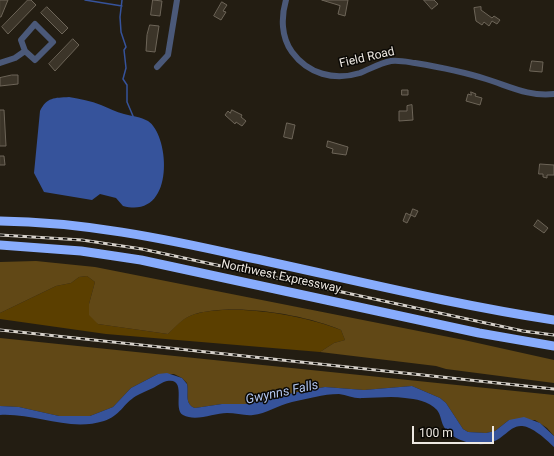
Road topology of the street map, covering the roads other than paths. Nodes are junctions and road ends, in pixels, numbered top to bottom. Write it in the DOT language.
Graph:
graph roads {
  1 [pos="177,0"];
  2 [pos="286,0"];
  3 [pos="25,52"];
  4 [pos="0,63"];
  5 [pos="156,67"];
  6 [pos="554,94"];
  7 [pos="0,221"];
  8 [pos="0,245"];
  9 [pos="554,320"];
  10 [pos="554,346"];
  1 -- 5 [label="street"];
  2 -- 6 [label="street, Field Road"];
  3 -- 3 [label="street"];
  3 -- 4 [label="street"];
  7 -- 9 [label="highway, Northwest Expressway"];
  8 -- 10 [label="highway, Northwest Expressway"];
}
